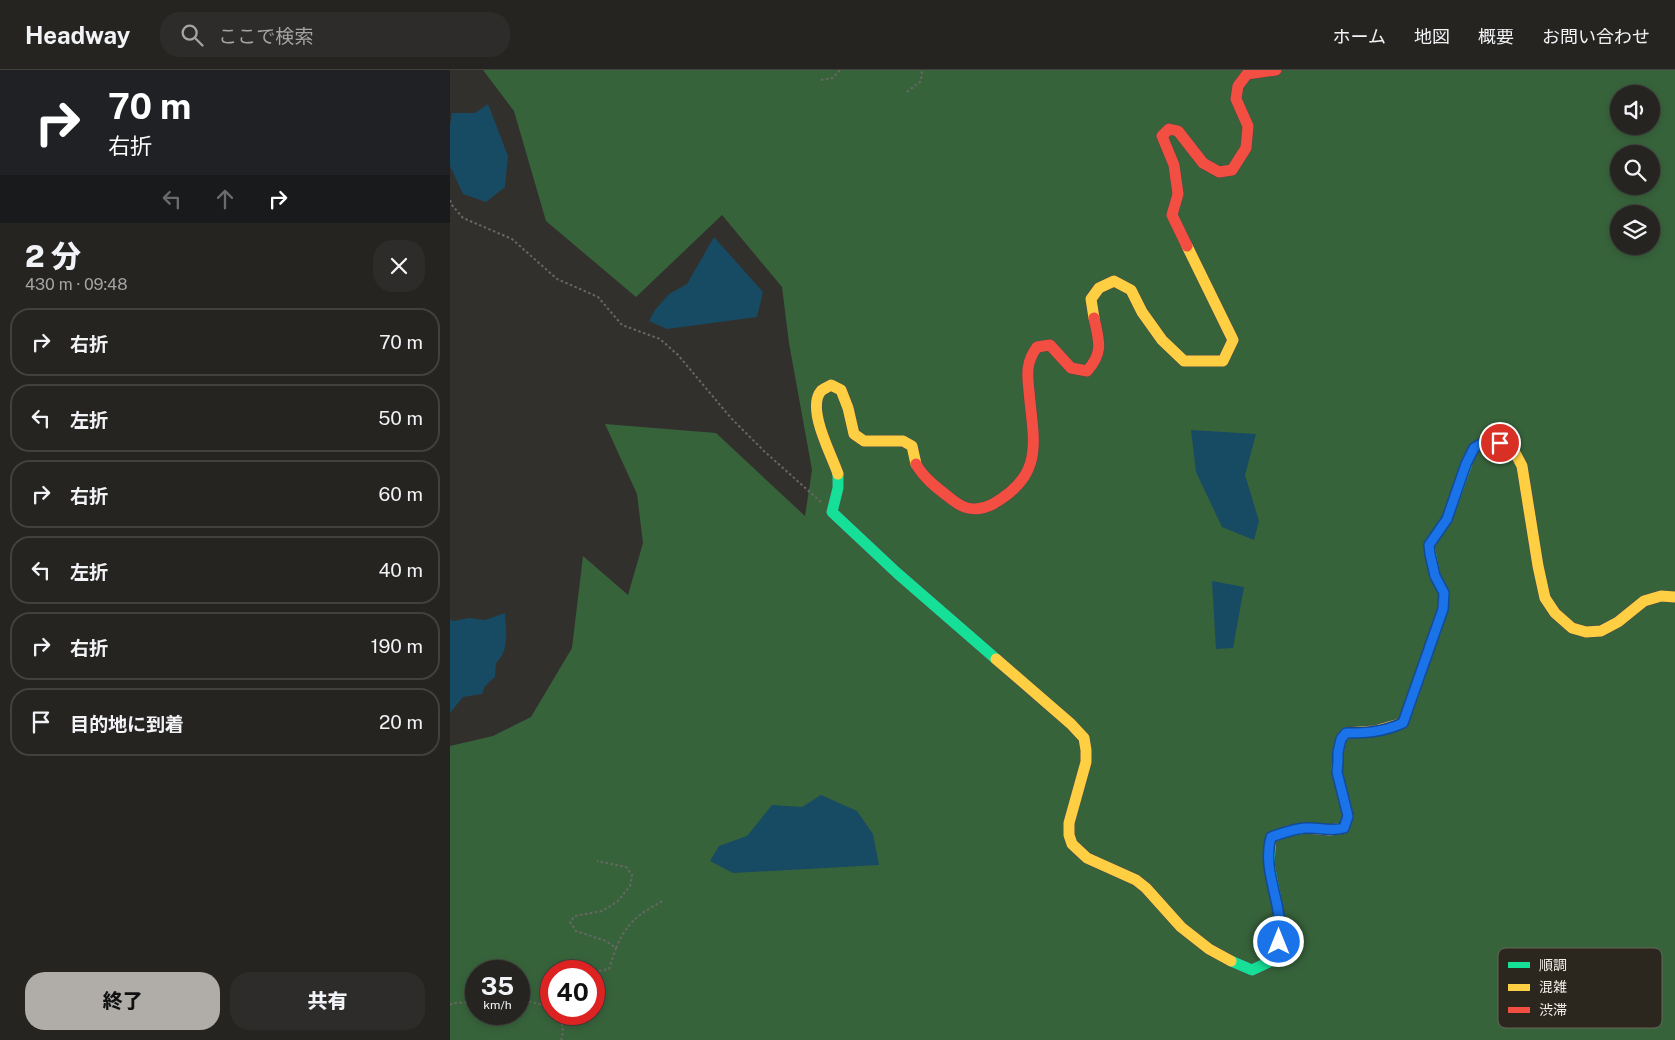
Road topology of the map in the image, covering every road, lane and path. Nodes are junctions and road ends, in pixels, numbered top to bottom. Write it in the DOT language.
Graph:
graph roads {
  1 [pos="840,70"];
  2 [pos="922,70"];
  3 [pos="1276,70"];
  4 [pos="821,80"];
  5 [pos="907,92"];
  6 [pos="450,200"];
  7 [pos="832,512"];
  8 [pos="1675,597"];
  9 [pos="597,861"];
  10 [pos="662,901"];
  11 [pos="616,948"];
  12 [pos="605,970"];
  13 [pos="465,1002"];
  14 [pos="450,1005"];
  15 [pos="562,1025"];
  16 [pos="561,1040"];
  1 -- 4 [label="path"];
  2 -- 5 [label="path"];
  3 -- 7 [label="street"];
  6 -- 7 [label="path"];
  7 -- 8 [label="street"];
  9 -- 11 [label="path"];
  10 -- 11 [label="path"];
  11 -- 12 [label="path"];
  13 -- 14 [label="path"];
  15 -- 16 [label="path"];
}
